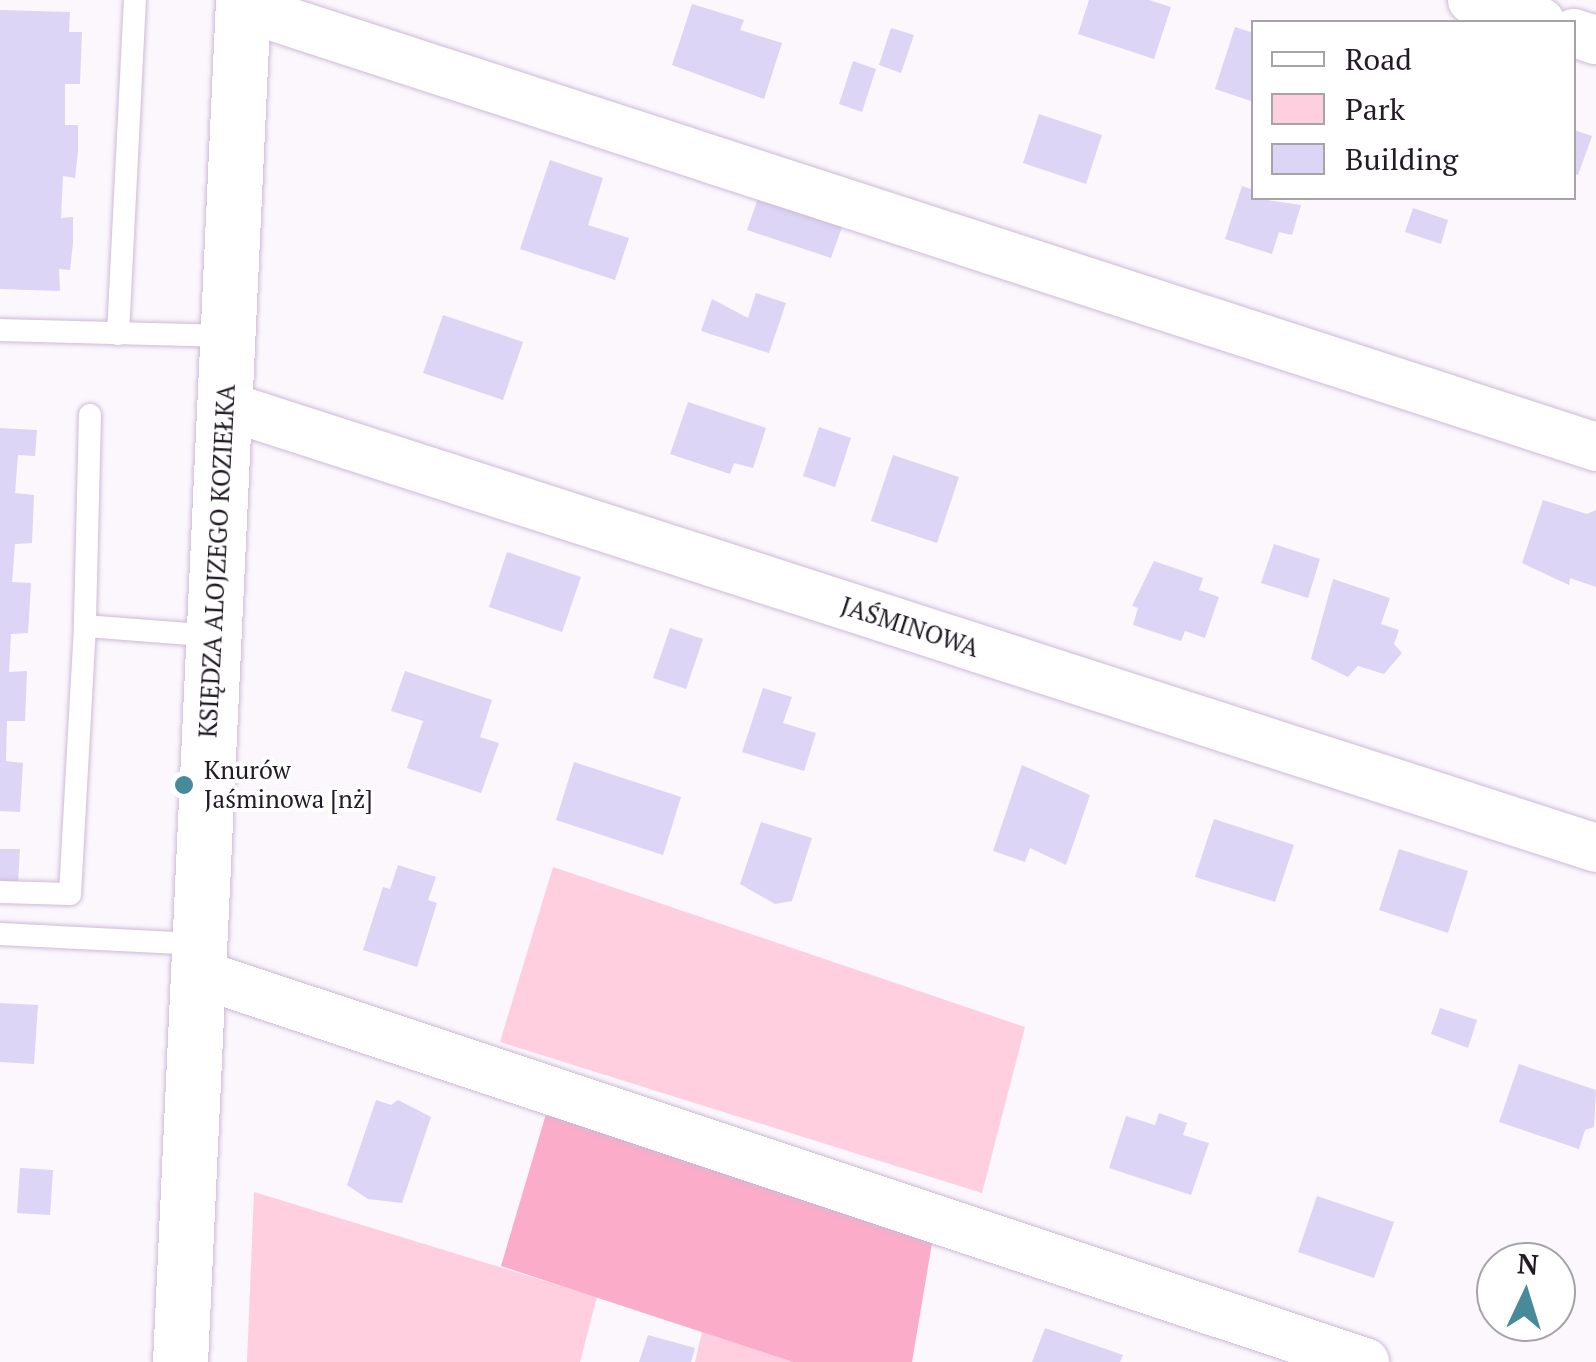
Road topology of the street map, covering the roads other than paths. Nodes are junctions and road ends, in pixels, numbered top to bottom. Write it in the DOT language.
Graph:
graph roads {
  1 [pos="135,0"];
  2 [pos="1472,0"];
  3 [pos="243,4"];
  4 [pos="1536,20"];
  5 [pos="0,330"];
  6 [pos="118,334"];
  7 [pos="227,336"];
  8 [pos="224,406"];
  9 [pos="90,415"];
  10 [pos="1596,447"];
  11 [pos="85,626"];
  12 [pos="214,636"];
  13 [pos="1596,848"];
  14 [pos="0,892"];
  15 [pos="0,934"];
  16 [pos="200,959"];
  17 [pos="180,1362"];
  18 [pos="1365,1362"];
  1 -- 6 [label="lane"];
  2 -- 4 [label="street"];
  3 -- 7 [label="street, KSIĘDZA ALOJZEGO KOZIEŁKA"];
  3 -- 10 [label="street"];
  5 -- 6 [label="lane"];
  6 -- 7 [label="lane"];
  7 -- 8 [label="street, KSIĘDZA ALOJZEGO KOZIEŁKA"];
  8 -- 12 [label="street, KSIĘDZA ALOJZEGO KOZIEŁKA"];
  8 -- 13 [label="street, JAŚMINOWA"];
  9 -- 11 [label="lane"];
  11 -- 12 [label="lane"];
  11 -- 14 [label="lane"];
  12 -- 16 [label="street, KSIĘDZA ALOJZEGO KOZIEŁKA"];
  15 -- 16 [label="lane"];
  16 -- 17 [label="street, KSIĘDZA ALOJZEGO KOZIEŁKA"];
  16 -- 18 [label="street"];
}
